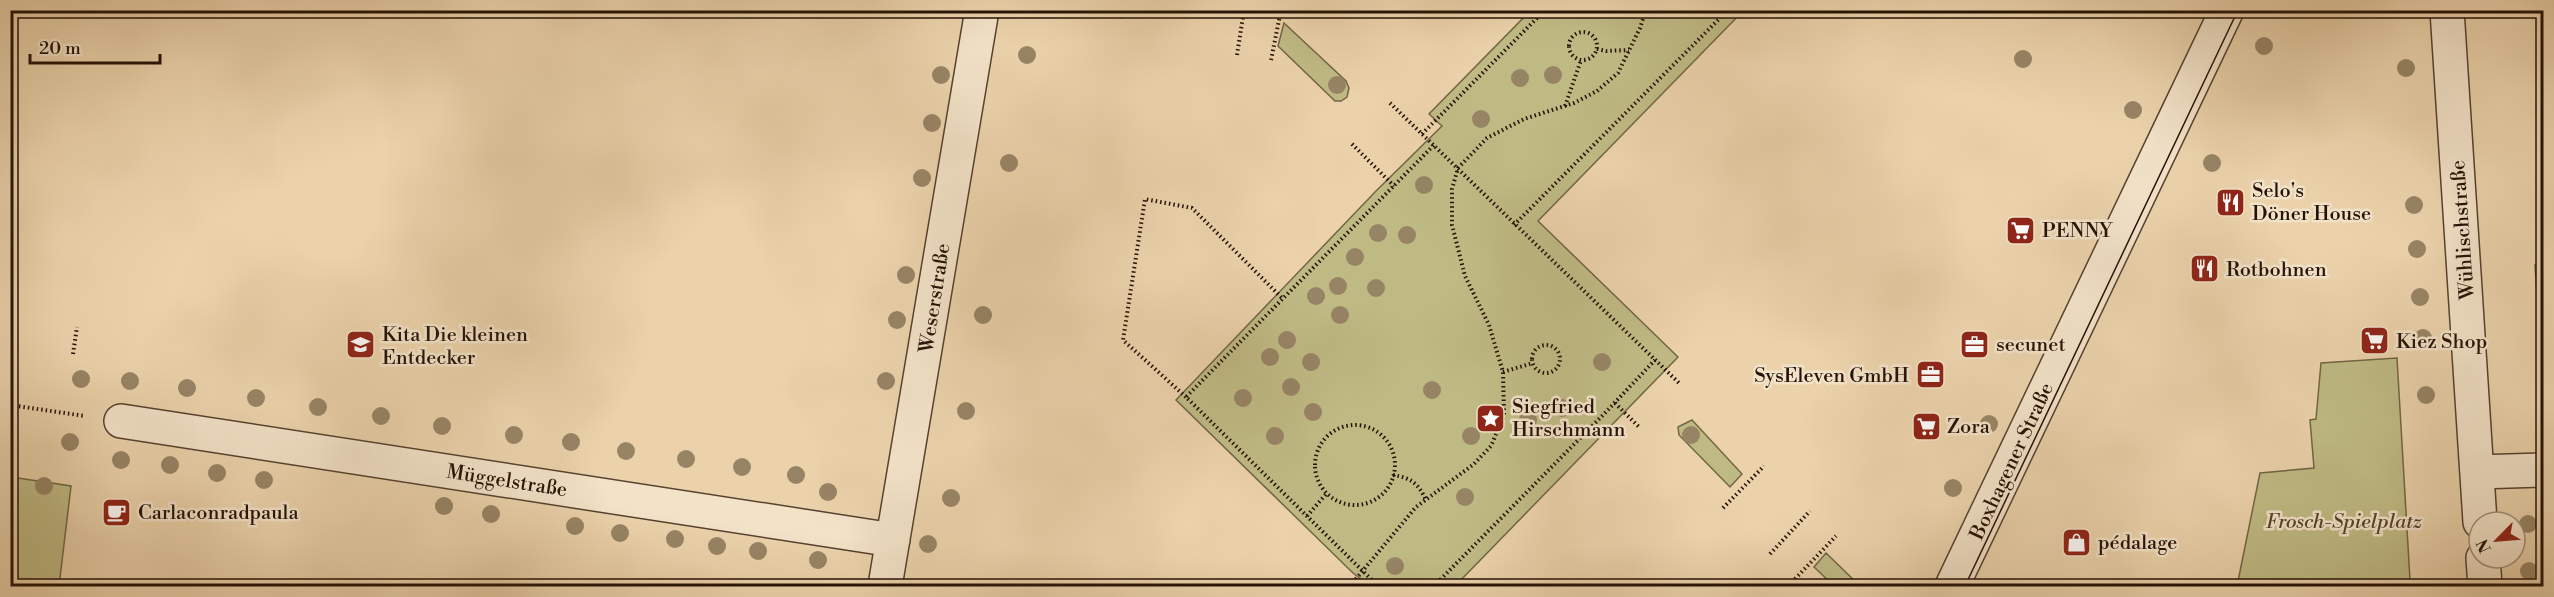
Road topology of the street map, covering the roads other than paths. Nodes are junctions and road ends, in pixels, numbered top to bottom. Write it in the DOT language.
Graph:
graph roads {
  1 [pos="982,10"];
  2 [pos="2227,10"];
  3 [pos="2447,10"];
  4 [pos="121,421"];
  5 [pos="2544,470"];
  6 [pos="2477,472"];
  7 [pos="2479,510"];
  8 [pos="894,540"];
  9 [pos="2484,570"];
  10 [pos="885,586"];
  11 [pos="1952,586"];
  12 [pos="2485,586"];
  1 -- 8 [label="street, Weserstraße"];
  2 -- 11 [label="street, Boxhagener Straße"];
  3 -- 6 [label="street, Wühlischstraße"];
  4 -- 8 [label="street, Müggelstraße"];
  5 -- 6 [label="street"];
  6 -- 7 [label="street, Wühlischstraße"];
  8 -- 10 [label="street, Weserstraße"];
  9 -- 12 [label="street"];
}
